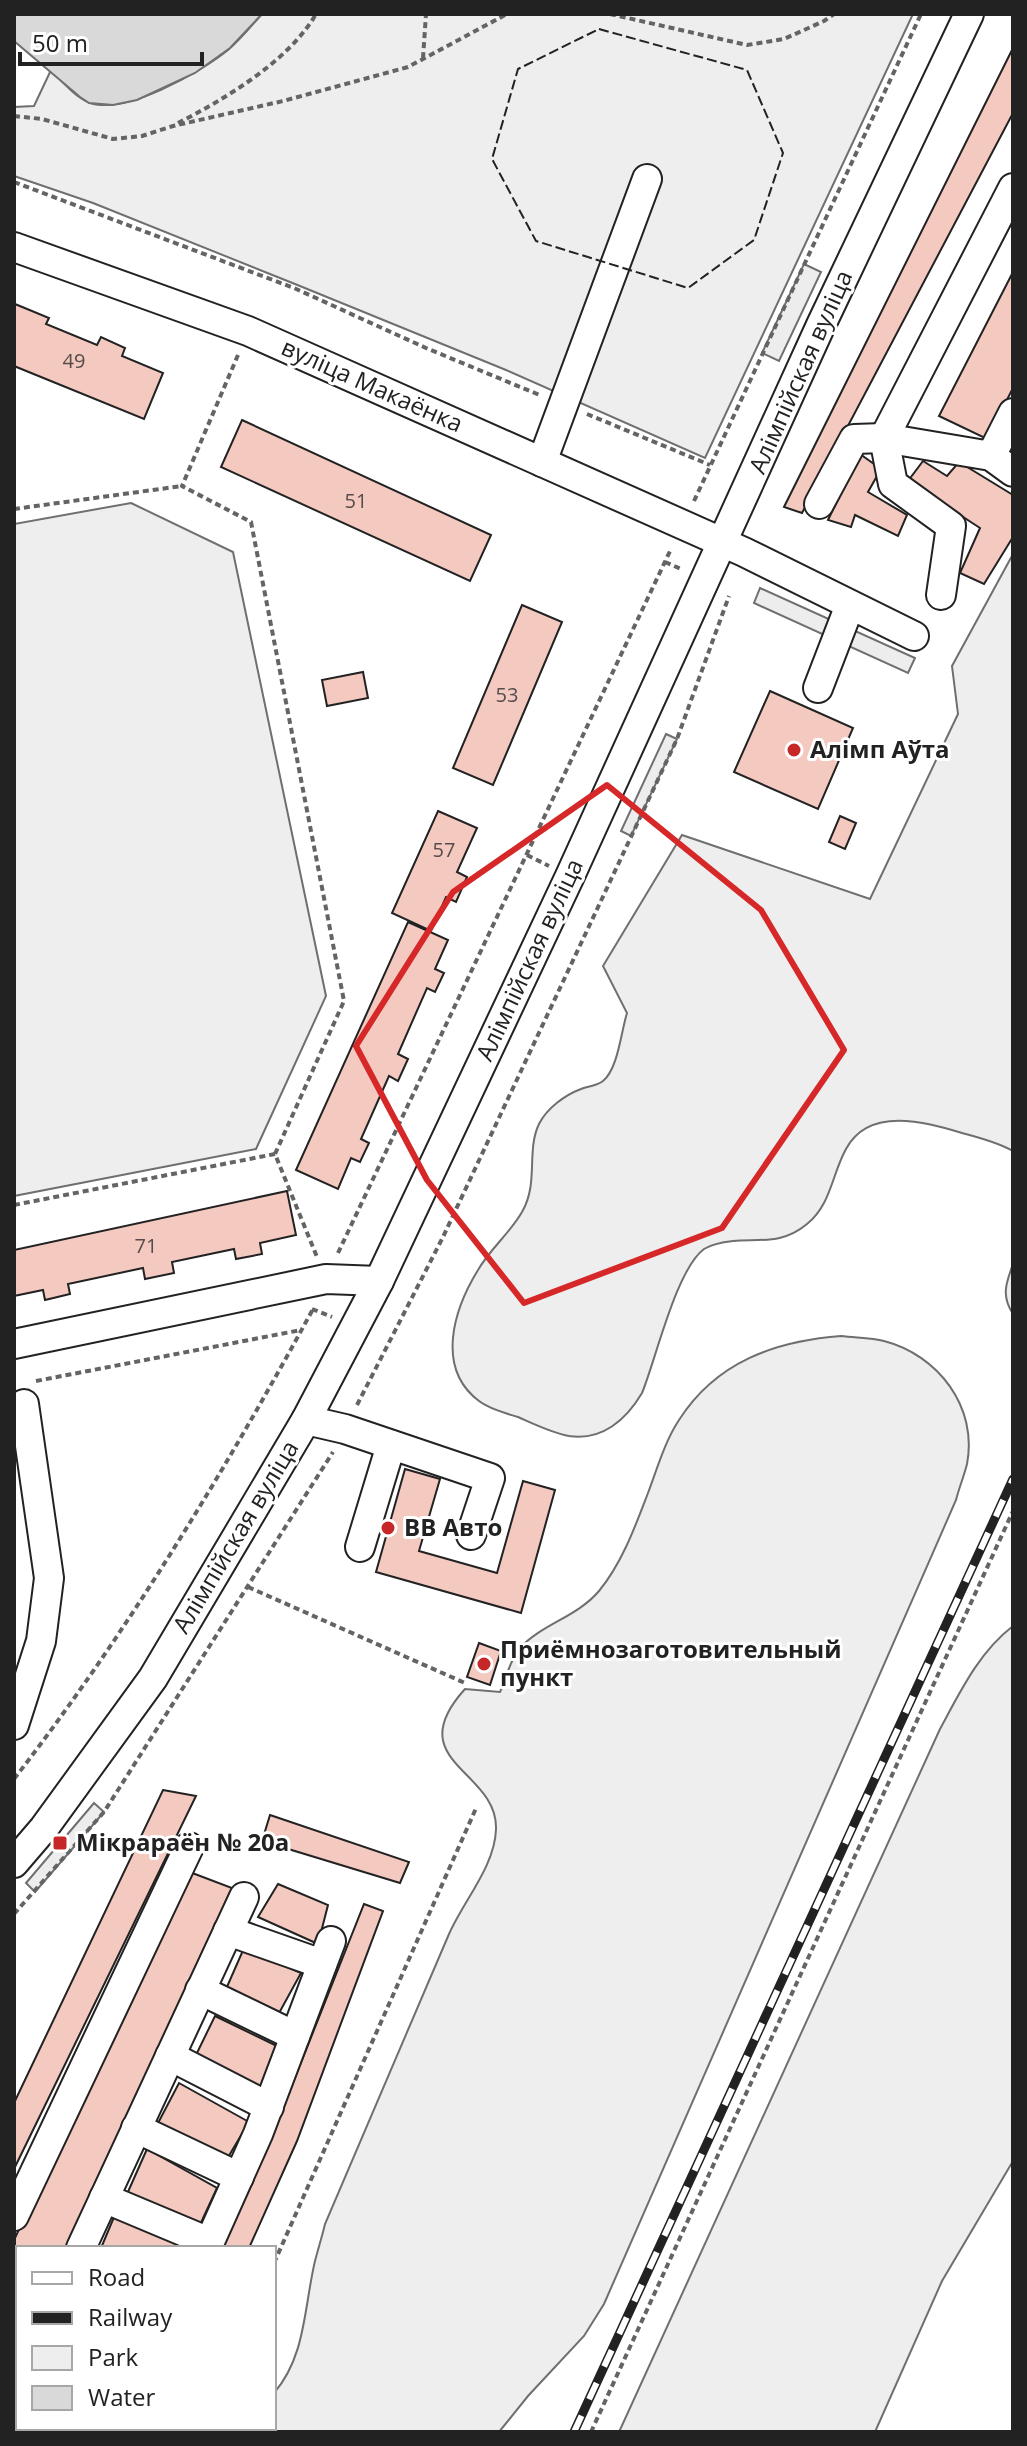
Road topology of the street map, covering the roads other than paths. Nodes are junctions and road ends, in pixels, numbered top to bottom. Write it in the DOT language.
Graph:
graph roads {
  1 [pos="969,14"];
  2 [pos="647,179"];
  3 [pos="1013,188"];
  4 [pos="14,247"];
  5 [pos="1013,413"];
  6 [pos="884,438"];
  7 [pos="542,462"];
  8 [pos="1002,464"];
  9 [pos="819,504"];
  10 [pos="723,542"];
  11 [pos="941,595"];
  12 [pos="850,605"];
  13 [pos="914,636"];
  14 [pos="818,688"];
  15 [pos="379,1281"];
  16 [pos="14,1344"];
  17 [pos="26,1393"];
  18 [pos="306,1420"];
  19 [pos="391,1445"];
  20 [pos="471,1535"];
  21 [pos="360,1547"];
  22 [pos="14,1725"];
  23 [pos="189,1847"];
  24 [pos="14,1863"];
  25 [pos="244,1897"];
  26 [pos="228,1931"];
  27 [pos="200,1990"];
  28 [pos="295,2036"];
  29 [pos="170,2056"];
  30 [pos="269,2107"];
  31 [pos="136,2128"];
  32 [pos="239,2177"];
  33 [pos="104,2198"];
  34 [pos="14,2216"];
  35 [pos="208,2245"];
  36 [pos="82,2246"];
  1 -- 10 [label="street, Алімпійская вуліца"];
  2 -- 7 [label="street"];
  3 -- 6 [label="street"];
  4 -- 7 [label="street, вуліца Макаёнка"];
  5 -- 8 [label="street"];
  6 -- 8 [label="street"];
  6 -- 9 [label="street"];
  6 -- 11 [label="street"];
  7 -- 10 [label="street, вуліца Макаёнка"];
  10 -- 12 [label="street, вуліца Макаёнка"];
  10 -- 15 [label="street, Алімпійская вуліца"];
  12 -- 13 [label="street, вуліца Макаёнка"];
  12 -- 14 [label="street"];
  15 -- 16 [label="street"];
  15 -- 18 [label="street, Алімпійская вуліца"];
  17 -- 22 [label="street"];
  18 -- 19 [label="street"];
  18 -- 24 [label="street, Алімпійская вуліца"];
  19 -- 20 [label="street"];
  19 -- 21 [label="street"];
  23 -- 34 [label="street"];
  25 -- 26 [label="street"];
  26 -- 27 [label="street"];
  26 -- 28 [label="street"];
  27 -- 28 [label="street"];
  27 -- 29 [label="street"];
  28 -- 30 [label="street"];
  29 -- 30 [label="street"];
  29 -- 31 [label="street"];
  30 -- 32 [label="street"];
  31 -- 32 [label="street"];
  31 -- 33 [label="street"];
  32 -- 35 [label="street"];
  33 -- 35 [label="street"];
  33 -- 36 [label="street"];
}
